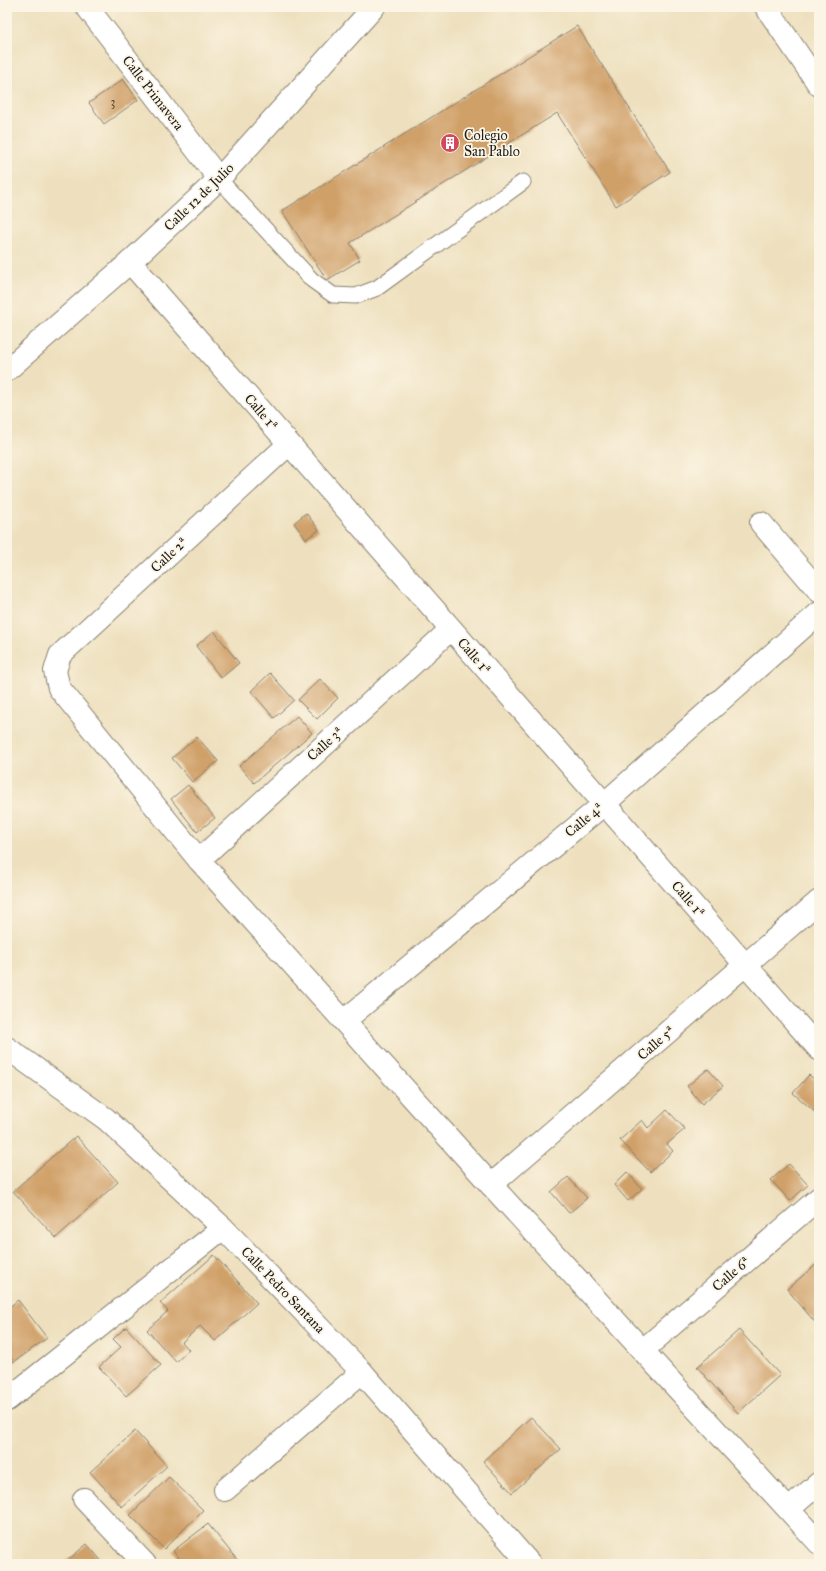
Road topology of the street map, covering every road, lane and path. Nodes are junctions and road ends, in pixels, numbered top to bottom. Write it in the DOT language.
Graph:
graph roads {
  1 [pos="87,7"];
  2 [pos="374,7"];
  3 [pos="766,7"];
  4 [pos="819,85"];
  5 [pos="219,180"];
  6 [pos="523,182"];
  7 [pos="130,262"];
  8 [pos="7,370"];
  9 [pos="289,444"];
  10 [pos="761,524"];
  11 [pos="819,592"];
  12 [pos="819,613"];
  13 [pos="451,629"];
  14 [pos="604,804"];
  15 [pos="199,860"];
  16 [pos="819,900"];
  17 [pos="746,965"];
  18 [pos="344,1021"];
  19 [pos="7,1048"];
  20 [pos="819,1049"];
  21 [pos="491,1185"];
  22 [pos="819,1198"];
  23 [pos="223,1228"];
  24 [pos="643,1350"];
  25 [pos="362,1372"];
  26 [pos="7,1400"];
  27 [pos="819,1483"];
  28 [pos="225,1490"];
  29 [pos="84,1499"];
  30 [pos="789,1508"];
  31 [pos="819,1543"];
  32 [pos="145,1564"];
  33 [pos="530,1564"];
  1 -- 5 [label="street, Calle Primavera"];
  2 -- 5 [label="street, Calle 12 de Julio"];
  3 -- 4 [label="street"];
  5 -- 6 [label="lane"];
  5 -- 7 [label="street, Calle 12 de Julio"];
  7 -- 8 [label="street, Calle 12 de Julio"];
  7 -- 9 [label="street, Calle 1ª"];
  9 -- 13 [label="street, Calle 1ª"];
  9 -- 15 [label="street, Calle 2ª"];
  10 -- 11 [label="street"];
  12 -- 14 [label="street, Calle 4ª"];
  13 -- 14 [label="street, Calle 1ª"];
  13 -- 15 [label="street, Calle 3ª"];
  14 -- 17 [label="street, Calle 1ª"];
  14 -- 18 [label="street, Calle 4ª"];
  15 -- 18 [label="street"];
  16 -- 17 [label="street, Calle 5ª"];
  17 -- 20 [label="street, Calle 1ª"];
  17 -- 21 [label="street, Calle 5ª"];
  18 -- 21 [label="street"];
  19 -- 23 [label="street, Calle Pedro Santana"];
  21 -- 24 [label="street"];
  22 -- 24 [label="street, Calle 6ª"];
  23 -- 25 [label="street, Calle Pedro Santana"];
  23 -- 26 [label="street"];
  24 -- 30 [label="street"];
  25 -- 28 [label="street"];
  25 -- 33 [label="street, Calle Pedro Santana"];
  27 -- 30 [label="street"];
  29 -- 32 [label="street"];
  30 -- 31 [label="street"];
}
